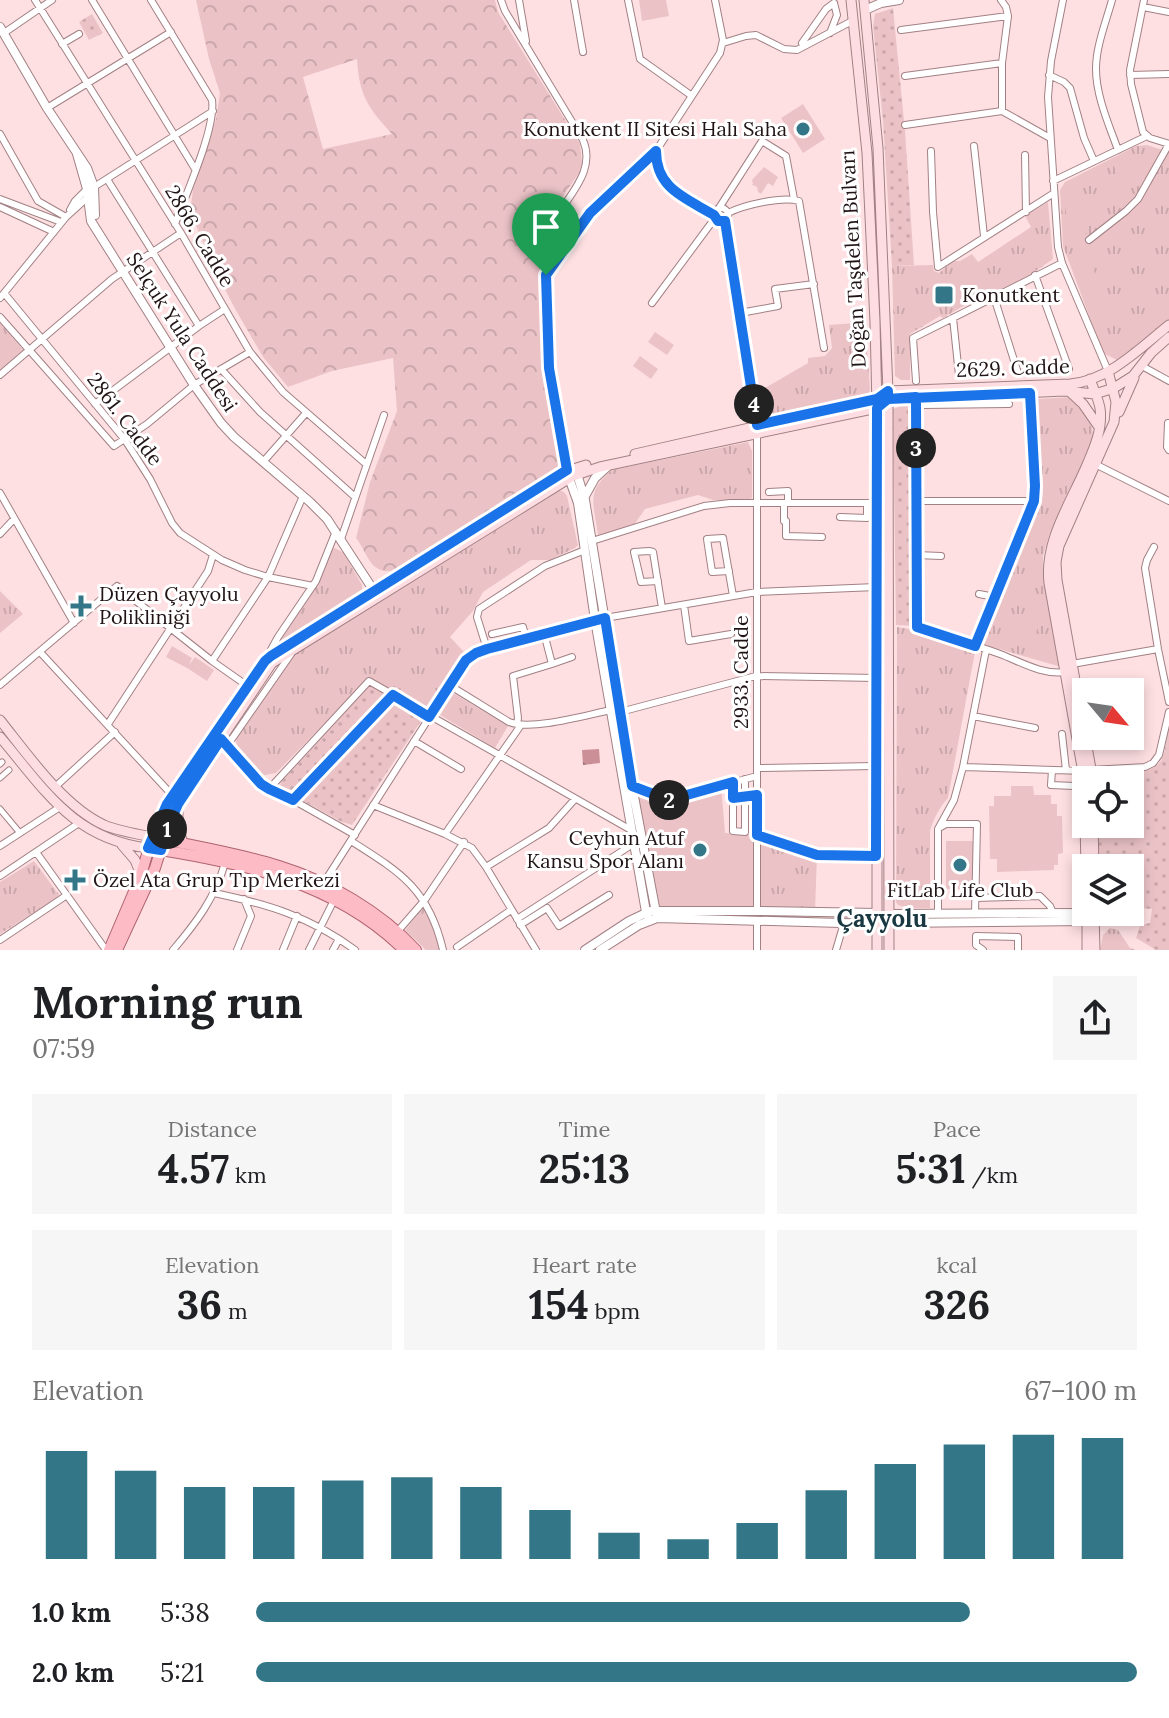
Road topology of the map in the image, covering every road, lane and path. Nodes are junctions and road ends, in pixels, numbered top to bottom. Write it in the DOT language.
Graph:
graph roads {
  1 [pos="35,0"];
  2 [pos="52,0"];
  3 [pos="92,0"];
  4 [pos="151,0"];
  5 [pos="501,0"];
  6 [pos="519,0"];
  7 [pos="574,0"];
  8 [pos="628,0"];
  9 [pos="715,0"];
  10 [pos="899,0"];
  11 [pos="1001,0"];
  12 [pos="1063,0"];
  13 [pos="1112,0"];
  14 [pos="834,2"];
  15 [pos="858,3"];
  16 [pos="1144,4"];
  17 [pos="39,8"];
  18 [pos="836,12"];
  19 [pos="1169,12"];
  20 [pos="1008,16"];
  21 [pos="854,20"];
  22 [pos="2,30"];
  23 [pos="901,30"];
  24 [pos="171,32"];
  25 [pos="830,33"];
  26 [pos="79,34"];
  27 [pos="723,43"];
  28 [pos="802,43"];
  29 [pos="62,44"];
  30 [pos="528,48"];
  31 [pos="583,52"];
  32 [pos="127,58"];
  33 [pos="1002,63"];
  34 [pos="1169,74"];
  35 [pos="1049,75"];
  36 [pos="1130,75"];
  37 [pos="905,76"];
  38 [pos="86,84"];
  39 [pos="692,96"];
  40 [pos="47,108"];
  41 [pos="213,111"];
  42 [pos="1002,111"];
  43 [pos="905,125"];
  44 [pos="1035,129"];
  45 [pos="1049,129"];
  46 [pos="0,134"];
  47 [pos="175,135"];
  48 [pos="1147,136"];
  49 [pos="1050,138"];
  50 [pos="1169,144"];
  51 [pos="974,146"];
  52 [pos="1118,150"];
  53 [pos="656,151"];
  54 [pos="931,151"];
  55 [pos="1025,155"];
  56 [pos="1165,159"];
  57 [pos="135,160"];
  58 [pos="1094,161"];
  59 [pos="195,169"];
  60 [pos="107,179"];
  61 [pos="1053,181"];
  62 [pos="90,191"];
  63 [pos="1054,193"];
  64 [pos="0,199"];
  65 [pos="794,199"];
  66 [pos="38,201"];
  67 [pos="0,207"];
  68 [pos="1026,212"];
  69 [pos="728,213"];
  70 [pos="716,214"];
  71 [pos="46,217"];
  72 [pos="63,220"];
  73 [pos="725,221"];
  74 [pos="175,224"];
  75 [pos="54,232"];
  76 [pos="181,233"];
  77 [pos="984,236"];
  78 [pos="1089,240"];
  79 [pos="153,252"];
  80 [pos="1061,260"];
  81 [pos="123,272"];
  82 [pos="546,275"];
  83 [pos="1035,275"];
  84 [pos="814,284"];
  85 [pos="1,296"];
  86 [pos="994,297"];
  87 [pos="652,303"];
  88 [pos="225,309"];
  89 [pos="740,313"];
  90 [pos="0,317"];
  91 [pos="953,318"];
  92 [pos="1169,325"];
  93 [pos="199,326"];
  94 [pos="1169,337"];
  95 [pos="42,339"];
  96 [pos="170,347"];
  97 [pos="824,348"];
  98 [pos="29,350"];
  99 [pos="250,352"];
  100 [pos="221,369"];
  101 [pos="1069,369"];
  102 [pos="1139,370"];
  103 [pos="1108,371"];
  104 [pos="1018,373"];
  105 [pos="0,375"];
  106 [pos="959,375"];
  107 [pos="1090,379"];
  108 [pos="916,381"];
  109 [pos="1169,381"];
  110 [pos="194,385"];
  111 [pos="1114,388"];
  112 [pos="1069,391"];
  113 [pos="1030,393"];
  114 [pos="1095,394"];
  115 [pos="882,399"];
  116 [pos="972,400"];
  117 [pos="919,401"];
  118 [pos="95,404"];
  119 [pos="1009,404"];
  120 [pos="306,413"];
  121 [pos="384,415"];
  122 [pos="1114,422"];
  123 [pos="1168,423"];
  124 [pos="1099,427"];
  125 [pos="757,428"];
  126 [pos="286,435"];
  127 [pos="125,440"];
  128 [pos="1169,450"];
  129 [pos="263,462"];
  130 [pos="366,464"];
  131 [pos="1095,464"];
  132 [pos="608,466"];
  133 [pos="572,473"];
  134 [pos="769,492"];
  135 [pos="0,493"];
  136 [pos="303,496"];
  137 [pos="584,496"];
  138 [pos="355,497"];
  139 [pos="916,501"];
  140 [pos="1034,501"];
  141 [pos="1169,501"];
  142 [pos="757,503"];
  143 [pos="786,503"];
  144 [pos="872,503"];
  145 [pos="840,517"];
  146 [pos="14,519"];
  147 [pos="0,534"];
  148 [pos="338,535"];
  149 [pos="822,537"];
  150 [pos="592,541"];
  151 [pos="1154,547"];
  152 [pos="585,550"];
  153 [pos="213,555"];
  154 [pos="916,555"];
  155 [pos="941,556"];
  156 [pos="729,571"];
  157 [pos="268,577"];
  158 [pos="658,581"];
  159 [pos="313,586"];
  160 [pos="876,587"];
  161 [pos="757,592"];
  162 [pos="376,594"];
  163 [pos="979,594"];
  164 [pos="733,596"];
  165 [pos="995,597"];
  166 [pos="684,605"];
  167 [pos="662,608"];
  168 [pos="600,619"];
  169 [pos="74,623"];
  170 [pos="171,628"];
  171 [pos="544,633"];
  172 [pos="492,634"];
  173 [pos="731,634"];
  174 [pos="526,638"];
  175 [pos="975,646"];
  176 [pos="487,649"];
  177 [pos="1158,649"];
  178 [pos="986,650"];
  179 [pos="40,652"];
  180 [pos="572,657"];
  181 [pos="212,661"];
  182 [pos="265,661"];
  183 [pos="552,664"];
  184 [pos="1068,668"];
  185 [pos="757,676"];
  186 [pos="877,678"];
  187 [pos="0,685"];
  188 [pos="449,685"];
  189 [pos="249,687"];
  190 [pos="393,695"];
  191 [pos="1169,702"];
  192 [pos="616,711"];
  193 [pos="1169,712"];
  194 [pos="973,716"];
  195 [pos="429,717"];
  196 [pos="0,720"];
  197 [pos="108,724"];
  198 [pos="519,725"];
  199 [pos="1035,728"];
  200 [pos="115,732"];
  201 [pos="1062,734"];
  202 [pos="0,737"];
  203 [pos="414,741"];
  204 [pos="224,743"];
  205 [pos="499,755"];
  206 [pos="876,766"];
  207 [pos="1087,766"];
  208 [pos="963,767"];
  209 [pos="1144,767"];
  210 [pos="461,769"];
  211 [pos="9,770"];
  212 [pos="1052,770"];
  213 [pos="1066,770"];
  214 [pos="1072,771"];
  215 [pos="757,772"];
  216 [pos="0,778"];
  217 [pos="745,779"];
  218 [pos="733,782"];
  219 [pos="632,786"];
  220 [pos="1072,786"];
  221 [pos="55,787"];
  222 [pos="269,789"];
  223 [pos="757,795"];
  224 [pos="745,796"];
  225 [pos="733,798"];
  226 [pos="575,799"];
  227 [pos="176,800"];
  228 [pos="293,800"];
  229 [pos="373,805"];
  230 [pos="60,807"];
  231 [pos="0,809"];
  232 [pos="79,823"];
  233 [pos="939,828"];
  234 [pos="631,830"];
  235 [pos="20,833"];
  236 [pos="445,834"];
  237 [pos="757,835"];
  238 [pos="353,838"];
  239 [pos="464,842"];
  240 [pos="119,843"];
  241 [pos="150,843"];
  242 [pos="183,844"];
  243 [pos="633,844"];
  244 [pos="162,845"];
  245 [pos="0,846"];
  246 [pos="36,852"];
  247 [pos="876,856"];
  248 [pos="225,863"];
  249 [pos="486,867"];
  250 [pos="141,875"];
  251 [pos="0,876"];
  252 [pos="323,884"];
  253 [pos="214,893"];
  254 [pos="67,895"];
  255 [pos="609,895"];
  256 [pos="975,898"];
  257 [pos="244,899"];
  258 [pos="334,900"];
  259 [pos="424,901"];
  260 [pos="511,910"];
  261 [pos="757,911"];
  262 [pos="877,913"];
  263 [pos="938,913"];
  264 [pos="652,915"];
  265 [pos="297,916"];
  266 [pos="1072,916"];
  267 [pos="889,918"];
  268 [pos="975,918"];
  269 [pos="1053,918"];
  270 [pos="757,921"];
  271 [pos="519,922"];
  272 [pos="1004,922"];
  273 [pos="844,923"];
  274 [pos="938,923"];
  275 [pos="877,924"];
  276 [pos="1089,926"];
  277 [pos="1092,926"];
  278 [pos="320,928"];
  279 [pos="397,932"];
  280 [pos="1004,937"];
  281 [pos="339,939"];
  282 [pos="0,940"];
  283 [pos="457,947"];
  284 [pos="107,950"];
  285 [pos="117,950"];
  286 [pos="173,950"];
  287 [pos="237,950"];
  288 [pos="283,950"];
  289 [pos="309,950"];
  290 [pos="333,950"];
  291 [pos="355,950"];
  292 [pos="404,950"];
  293 [pos="416,950"];
  294 [pos="443,950"];
  295 [pos="536,950"];
  296 [pos="585,950"];
  297 [pos="600,950"];
  298 [pos="757,950"];
  299 [pos="836,950"];
  300 [pos="877,950"];
  301 [pos="889,950"];
  302 [pos="983,950"];
  303 [pos="1018,950"];
  304 [pos="1087,950"];
  305 [pos="1095,950"];
  1 -- 17 [label="street, 2866. Cadde"];
  2 -- 17 [label="street"];
  3 -- 32 [label="street"];
  4 -- 24 [label="street"];
  5 -- 30 [label="street"];
  6 -- 30 [label="street"];
  7 -- 31 [label="street"];
  8 -- 39 [label="street"];
  9 -- 27 [label="street"];
  10 -- 15 [label="street"];
  11 -- 20 [label="street"];
  12 -- 35 [label="street"];
  13 -- 52 [label="street"];
  14 -- 18 [label="street"];
  14 -- 28 [label="street"];
  15 -- 18 [label="street"];
  15 -- 21 [label="main road, Doğan Taşdelen Bulvarı"];
  15 -- 21 [label="main road"];
  15 -- 115 [label="main road, Doğan Taşdelen Bulvarı"];
  16 -- 19 [label="street"];
  16 -- 36 [label="street"];
  17 -- 22 [label="street"];
  17 -- 29 [label="street, 2866. Cadde"];
  18 -- 25 [label="street"];
  20 -- 23 [label="street"];
  20 -- 33 [label="street"];
  21 -- 25 [label="street"];
  21 -- 115 [label="main road, Doğan Taşdelen Bulvarı"];
  22 -- 40 [label="street, Selçuk Yula Caddesi"];
  24 -- 32 [label="street"];
  24 -- 41 [label="street"];
  25 -- 27 [label="street"];
  26 -- 29 [label="street"];
  27 -- 39 [label="street"];
  29 -- 38 [label="street, 2866. Cadde"];
  30 -- 82 [label="street"];
  32 -- 38 [label="street"];
  32 -- 47 [label="street"];
  33 -- 37 [label="street"];
  33 -- 42 [label="street"];
  34 -- 36 [label="street"];
  35 -- 45 [label="street"];
  35 -- 58 [label="street"];
  36 -- 48 [label="street"];
  38 -- 40 [label="street"];
  38 -- 57 [label="street, 2866. Cadde"];
  39 -- 53 [label="street"];
  40 -- 62 [label="street, Selçuk Yula Caddesi"];
  41 -- 47 [label="street"];
  41 -- 59 [label="street"];
  42 -- 43 [label="street"];
  42 -- 44 [label="street"];
  44 -- 45 [label="street"];
  44 -- 49 [label="street"];
  45 -- 49 [label="street"];
  46 -- 66 [label="street"];
  47 -- 57 [label="street"];
  47 -- 59 [label="street"];
  48 -- 50 [label="street"];
  48 -- 52 [label="street"];
  49 -- 61 [label="street"];
  50 -- 56 [label="street"];
  51 -- 77 [label="street"];
  52 -- 58 [label="street"];
  53 -- 70 [label="street"];
  53 -- 82 [label="street"];
  54 -- 77 [label="street"];
  55 -- 68 [label="street"];
  56 -- 78 [label="street"];
  57 -- 60 [label="street"];
  57 -- 74 [label="street, 2866. Cadde"];
  58 -- 61 [label="street"];
  59 -- 74 [label="street"];
  60 -- 62 [label="street"];
  60 -- 79 [label="street"];
  61 -- 63 [label="street"];
  62 -- 72 [label="street"];
  62 -- 81 [label="street, Selçuk Yula Caddesi"];
  63 -- 68 [label="street"];
  63 -- 80 [label="street"];
  64 -- 71 [label="street"];
  65 -- 69 [label="street"];
  65 -- 70 [label="street"];
  65 -- 84 [label="street"];
  66 -- 71 [label="street"];
  66 -- 72 [label="street"];
  67 -- 75 [label="street"];
  68 -- 77 [label="street"];
  69 -- 70 [label="street"];
  69 -- 73 [label="street"];
  70 -- 73 [label="street"];
  70 -- 87 [label="street"];
  71 -- 72 [label="street"];
  72 -- 75 [label="street"];
  73 -- 89 [label="street, 2933. Cadde"];
  74 -- 76 [label="street, 2866. Cadde"];
  75 -- 85 [label="street"];
  76 -- 79 [label="street"];
  76 -- 88 [label="street, 2866. Cadde"];
  79 -- 81 [label="street"];
  79 -- 93 [label="street"];
  80 -- 83 [label="street"];
  80 -- 103 [label="street"];
  81 -- 95 [label="street"];
  81 -- 96 [label="street, Selçuk Yula Caddesi"];
  82 -- 133 [label="street"];
  83 -- 86 [label="street"];
  83 -- 101 [label="street"];
  84 -- 89 [label="street"];
  84 -- 97 [label="street"];
  85 -- 95 [label="street, 2861. Cadde"];
  86 -- 91 [label="street"];
  86 -- 104 [label="street"];
  88 -- 93 [label="street"];
  88 -- 99 [label="street, 2866. Cadde"];
  89 -- 125 [label="street, 2933. Cadde"];
  90 -- 98 [label="street, 2861. Cadde"];
  91 -- 106 [label="street"];
  91 -- 108 [label="street"];
  92 -- 103 [label="main road, 2629. Cadde"];
  93 -- 96 [label="street"];
  94 -- 102 [label="main road, 2629. Cadde"];
  95 -- 98 [label="street"];
  95 -- 118 [label="street, 2861. Cadde"];
  96 -- 110 [label="street, Selçuk Yula Caddesi"];
  96 -- 118 [label="street"];
  98 -- 105 [label="street"];
  98 -- 127 [label="street, 2861. Cadde"];
  99 -- 100 [label="street"];
  99 -- 120 [label="street, 2866. Cadde"];
  100 -- 110 [label="street"];
  100 -- 126 [label="street"];
  102 -- 109 [label="street"];
  102 -- 111 [label="main road, 2629. Cadde"];
  102 -- 122 [label="main road"];
  103 -- 107 [label="main road, 2629. Cadde"];
  103 -- 111 [label="main road"];
  107 -- 114 [label="main road"];
  107 -- 115 [label="main road, 2629. Cadde"];
  110 -- 127 [label="street"];
  110 -- 129 [label="street, Selçuk Yula Caddesi"];
  111 -- 114 [label="main road, 2629. Cadde"];
  111 -- 122 [label="main road"];
  112 -- 113 [label="main road, 2629. Cadde"];
  112 -- 114 [label="main road, 2629. Cadde"];
  112 -- 124 [label="main road"];
  113 -- 116 [label="main road, 2629. Cadde"];
  113 -- 140 [label="street"];
  114 -- 124 [label="main road"];
  115 -- 117 [label="main road, 2629. Cadde"];
  115 -- 125 [label="main road"];
  115 -- 144 [label="main road, Doğan Taşdelen Bulvarı"];
  115 -- 267 [label="main road, Doğan Taşdelen Bulvarı"];
  116 -- 117 [label="main road, 2629. Cadde"];
  116 -- 119 [label="street"];
  117 -- 139 [label="street"];
  118 -- 127 [label="street, 2861. Cadde"];
  120 -- 126 [label="street"];
  120 -- 130 [label="street, 2866. Cadde"];
  121 -- 130 [label="street"];
  122 -- 131 [label="main road"];
  123 -- 128 [label="street"];
  124 -- 184 [label="main road"];
  125 -- 132 [label="main road"];
  125 -- 133 [label="main road"];
  125 -- 142 [label="street, 2933. Cadde"];
  126 -- 129 [label="street"];
  126 -- 138 [label="street"];
  127 -- 153 [label="street, 2861. Cadde"];
  129 -- 136 [label="street, Selçuk Yula Caddesi"];
  130 -- 138 [label="street"];
  131 -- 141 [label="street"];
  131 -- 184 [label="main road"];
  132 -- 133 [label="main road"];
  132 -- 137 [label="street"];
  133 -- 137 [label="street"];
  133 -- 152 [label="street"];
  133 -- 162 [label="main road"];
  134 -- 143 [label="street"];
  135 -- 146 [label="street"];
  136 -- 148 [label="street, Selçuk Yula Caddesi"];
  136 -- 157 [label="street"];
  137 -- 150 [label="street"];
  138 -- 148 [label="street"];
  139 -- 140 [label="street"];
  139 -- 154 [label="street"];
  140 -- 165 [label="street"];
  142 -- 143 [label="street"];
  142 -- 150 [label="street"];
  142 -- 161 [label="street, 2933. Cadde"];
  143 -- 144 [label="street"];
  143 -- 149 [label="street"];
  144 -- 145 [label="street"];
  144 -- 160 [label="main road, Doğan Taşdelen Bulvarı"];
  146 -- 147 [label="street"];
  146 -- 169 [label="street"];
  148 -- 159 [label="street"];
  148 -- 162 [label="street, Selçuk Yula Caddesi"];
  150 -- 168 [label="street"];
  151 -- 177 [label="street"];
  152 -- 168 [label="street"];
  152 -- 176 [label="street"];
  153 -- 157 [label="street, 2861. Cadde"];
  153 -- 170 [label="street"];
  154 -- 155 [label="street"];
  154 -- 175 [label="street"];
  156 -- 156 [label="street"];
  156 -- 164 [label="street"];
  157 -- 159 [label="street, 2861. Cadde"];
  157 -- 181 [label="street"];
  158 -- 158 [label="street"];
  158 -- 167 [label="street"];
  159 -- 182 [label="street"];
  160 -- 161 [label="street"];
  160 -- 186 [label="main road, Doğan Taşdelen Bulvarı"];
  161 -- 164 [label="street"];
  161 -- 185 [label="street, 2933. Cadde"];
  162 -- 182 [label="main road"];
  162 -- 204 [label="main road"];
  163 -- 165 [label="street"];
  164 -- 166 [label="street"];
  165 -- 175 [label="street"];
  166 -- 167 [label="street"];
  166 -- 173 [label="street"];
  167 -- 168 [label="street"];
  168 -- 171 [label="street"];
  168 -- 192 [label="street"];
  169 -- 170 [label="street"];
  169 -- 179 [label="street"];
  170 -- 181 [label="street"];
  170 -- 197 [label="street"];
  171 -- 174 [label="street"];
  171 -- 183 [label="street"];
  172 -- 174 [label="street"];
  174 -- 176 [label="street"];
  175 -- 178 [label="street"];
  176 -- 188 [label="street"];
  177 -- 184 [label="street"];
  177 -- 191 [label="street"];
  178 -- 184 [label="street"];
  178 -- 194 [label="street"];
  179 -- 187 [label="street"];
  179 -- 197 [label="street"];
  180 -- 183 [label="street"];
  181 -- 189 [label="street"];
  182 -- 189 [label="main road"];
  183 -- 198 [label="street"];
  184 -- 207 [label="main road"];
  185 -- 186 [label="street"];
  185 -- 192 [label="street"];
  185 -- 215 [label="street, 2933. Cadde"];
  186 -- 206 [label="main road, Doğan Taşdelen Bulvarı"];
  188 -- 195 [label="street"];
  188 -- 198 [label="street"];
  189 -- 227 [label="main road"];
  190 -- 195 [label="street"];
  190 -- 222 [label="street"];
  190 -- 228 [label="street"];
  192 -- 198 [label="street"];
  192 -- 219 [label="street"];
  192 -- 234 [label="street"];
  193 -- 209 [label="street"];
  194 -- 199 [label="street"];
  194 -- 208 [label="street"];
  195 -- 203 [label="street"];
  195 -- 205 [label="street"];
  196 -- 221 [label="main road"];
  197 -- 200 [label="street"];
  198 -- 205 [label="street"];
  200 -- 221 [label="street"];
  200 -- 227 [label="street"];
  201 -- 213 [label="street"];
  202 -- 230 [label="main road"];
  203 -- 210 [label="street"];
  203 -- 229 [label="street"];
  204 -- 222 [label="street"];
  204 -- 227 [label="main road"];
  205 -- 226 [label="street"];
  205 -- 236 [label="street"];
  206 -- 215 [label="street"];
  206 -- 247 [label="main road, Doğan Taşdelen Bulvarı"];
  208 -- 212 [label="street"];
  208 -- 233 [label="street"];
  211 -- 216 [label="street"];
  212 -- 213 [label="street"];
  212 -- 220 [label="street"];
  213 -- 214 [label="street"];
  215 -- 217 [label="street"];
  215 -- 223 [label="street, 2933. Cadde"];
  217 -- 218 [label="street"];
  217 -- 224 [label="street"];
  218 -- 219 [label="street"];
  218 -- 225 [label="street"];
  219 -- 264 [label="street"];
  221 -- 241 [label="main road"];
  222 -- 228 [label="street"];
  223 -- 224 [label="street"];
  223 -- 237 [label="street, 2933. Cadde"];
  224 -- 225 [label="street"];
  224 -- 225 [label="street"];
  226 -- 234 [label="street"];
  226 -- 249 [label="street"];
  227 -- 241 [label="main road"];
  227 -- 242 [label="main road"];
  227 -- 244 [label="main road"];
  228 -- 238 [label="street"];
  229 -- 236 [label="street"];
  229 -- 238 [label="street"];
  230 -- 232 [label="main road"];
  230 -- 235 [label="street"];
  231 -- 235 [label="street"];
  232 -- 240 [label="main road"];
  232 -- 246 [label="street"];
  233 -- 256 [label="street"];
  233 -- 263 [label="street"];
  234 -- 243 [label="street"];
  235 -- 245 [label="street"];
  236 -- 239 [label="street"];
  237 -- 247 [label="street"];
  237 -- 261 [label="street, 2933. Cadde"];
  238 -- 252 [label="street"];
  238 -- 259 [label="street"];
  239 -- 249 [label="street"];
  239 -- 259 [label="street"];
  240 -- 241 [label="main road"];
  240 -- 250 [label="main road"];
  241 -- 244 [label="main road"];
  241 -- 250 [label="main road"];
  242 -- 244 [label="main road"];
  242 -- 252 [label="main road"];
  243 -- 264 [label="street"];
  243 -- 271 [label="street"];
  244 -- 248 [label="main road"];
  244 -- 285 [label="main road"];
  246 -- 251 [label="street"];
  246 -- 254 [label="street"];
  247 -- 262 [label="main road, Doğan Taşdelen Bulvarı"];
  248 -- 253 [label="street"];
  248 -- 258 [label="main road"];
  249 -- 260 [label="street"];
  250 -- 284 [label="main road"];
  252 -- 279 [label="main road"];
  253 -- 257 [label="street"];
  253 -- 286 [label="street"];
  254 -- 282 [label="street"];
  254 -- 284 [label="street"];
  255 -- 271 [label="street"];
  256 -- 268 [label="street"];
  256 -- 269 [label="street"];
  257 -- 265 [label="street"];
  257 -- 287 [label="street"];
  258 -- 278 [label="street"];
  258 -- 292 [label="main road"];
  259 -- 279 [label="street"];
  259 -- 294 [label="street"];
  260 -- 271 [label="street"];
  260 -- 283 [label="street"];
  261 -- 262 [label="street"];
  261 -- 264 [label="street"];
  261 -- 270 [label="street"];
  262 -- 275 [label="main road, Doğan Taşdelen Bulvarı"];
  263 -- 267 [label="street"];
  263 -- 268 [label="street"];
  263 -- 274 [label="street"];
  264 -- 270 [label="street"];
  264 -- 296 [label="street"];
  264 -- 297 [label="street"];
  265 -- 278 [label="street"];
  265 -- 288 [label="street"];
  266 -- 269 [label="street"];
  267 -- 274 [label="street"];
  267 -- 301 [label="main road, Doğan Taşdelen Bulvarı"];
  268 -- 269 [label="street"];
  268 -- 272 [label="street"];
  268 -- 274 [label="street"];
  269 -- 272 [label="street"];
  270 -- 273 [label="street"];
  270 -- 298 [label="street"];
  271 -- 295 [label="street"];
  272 -- 280 [label="street"];
  273 -- 275 [label="street"];
  273 -- 299 [label="street"];
  275 -- 300 [label="main road, Doğan Taşdelen Bulvarı"];
  276 -- 304 [label="main road"];
  277 -- 305 [label="main road"];
  278 -- 281 [label="street"];
  278 -- 289 [label="street"];
  279 -- 293 [label="main road"];
  280 -- 302 [label="street"];
  280 -- 303 [label="street"];
  281 -- 290 [label="street"];
  281 -- 291 [label="street"];
}
